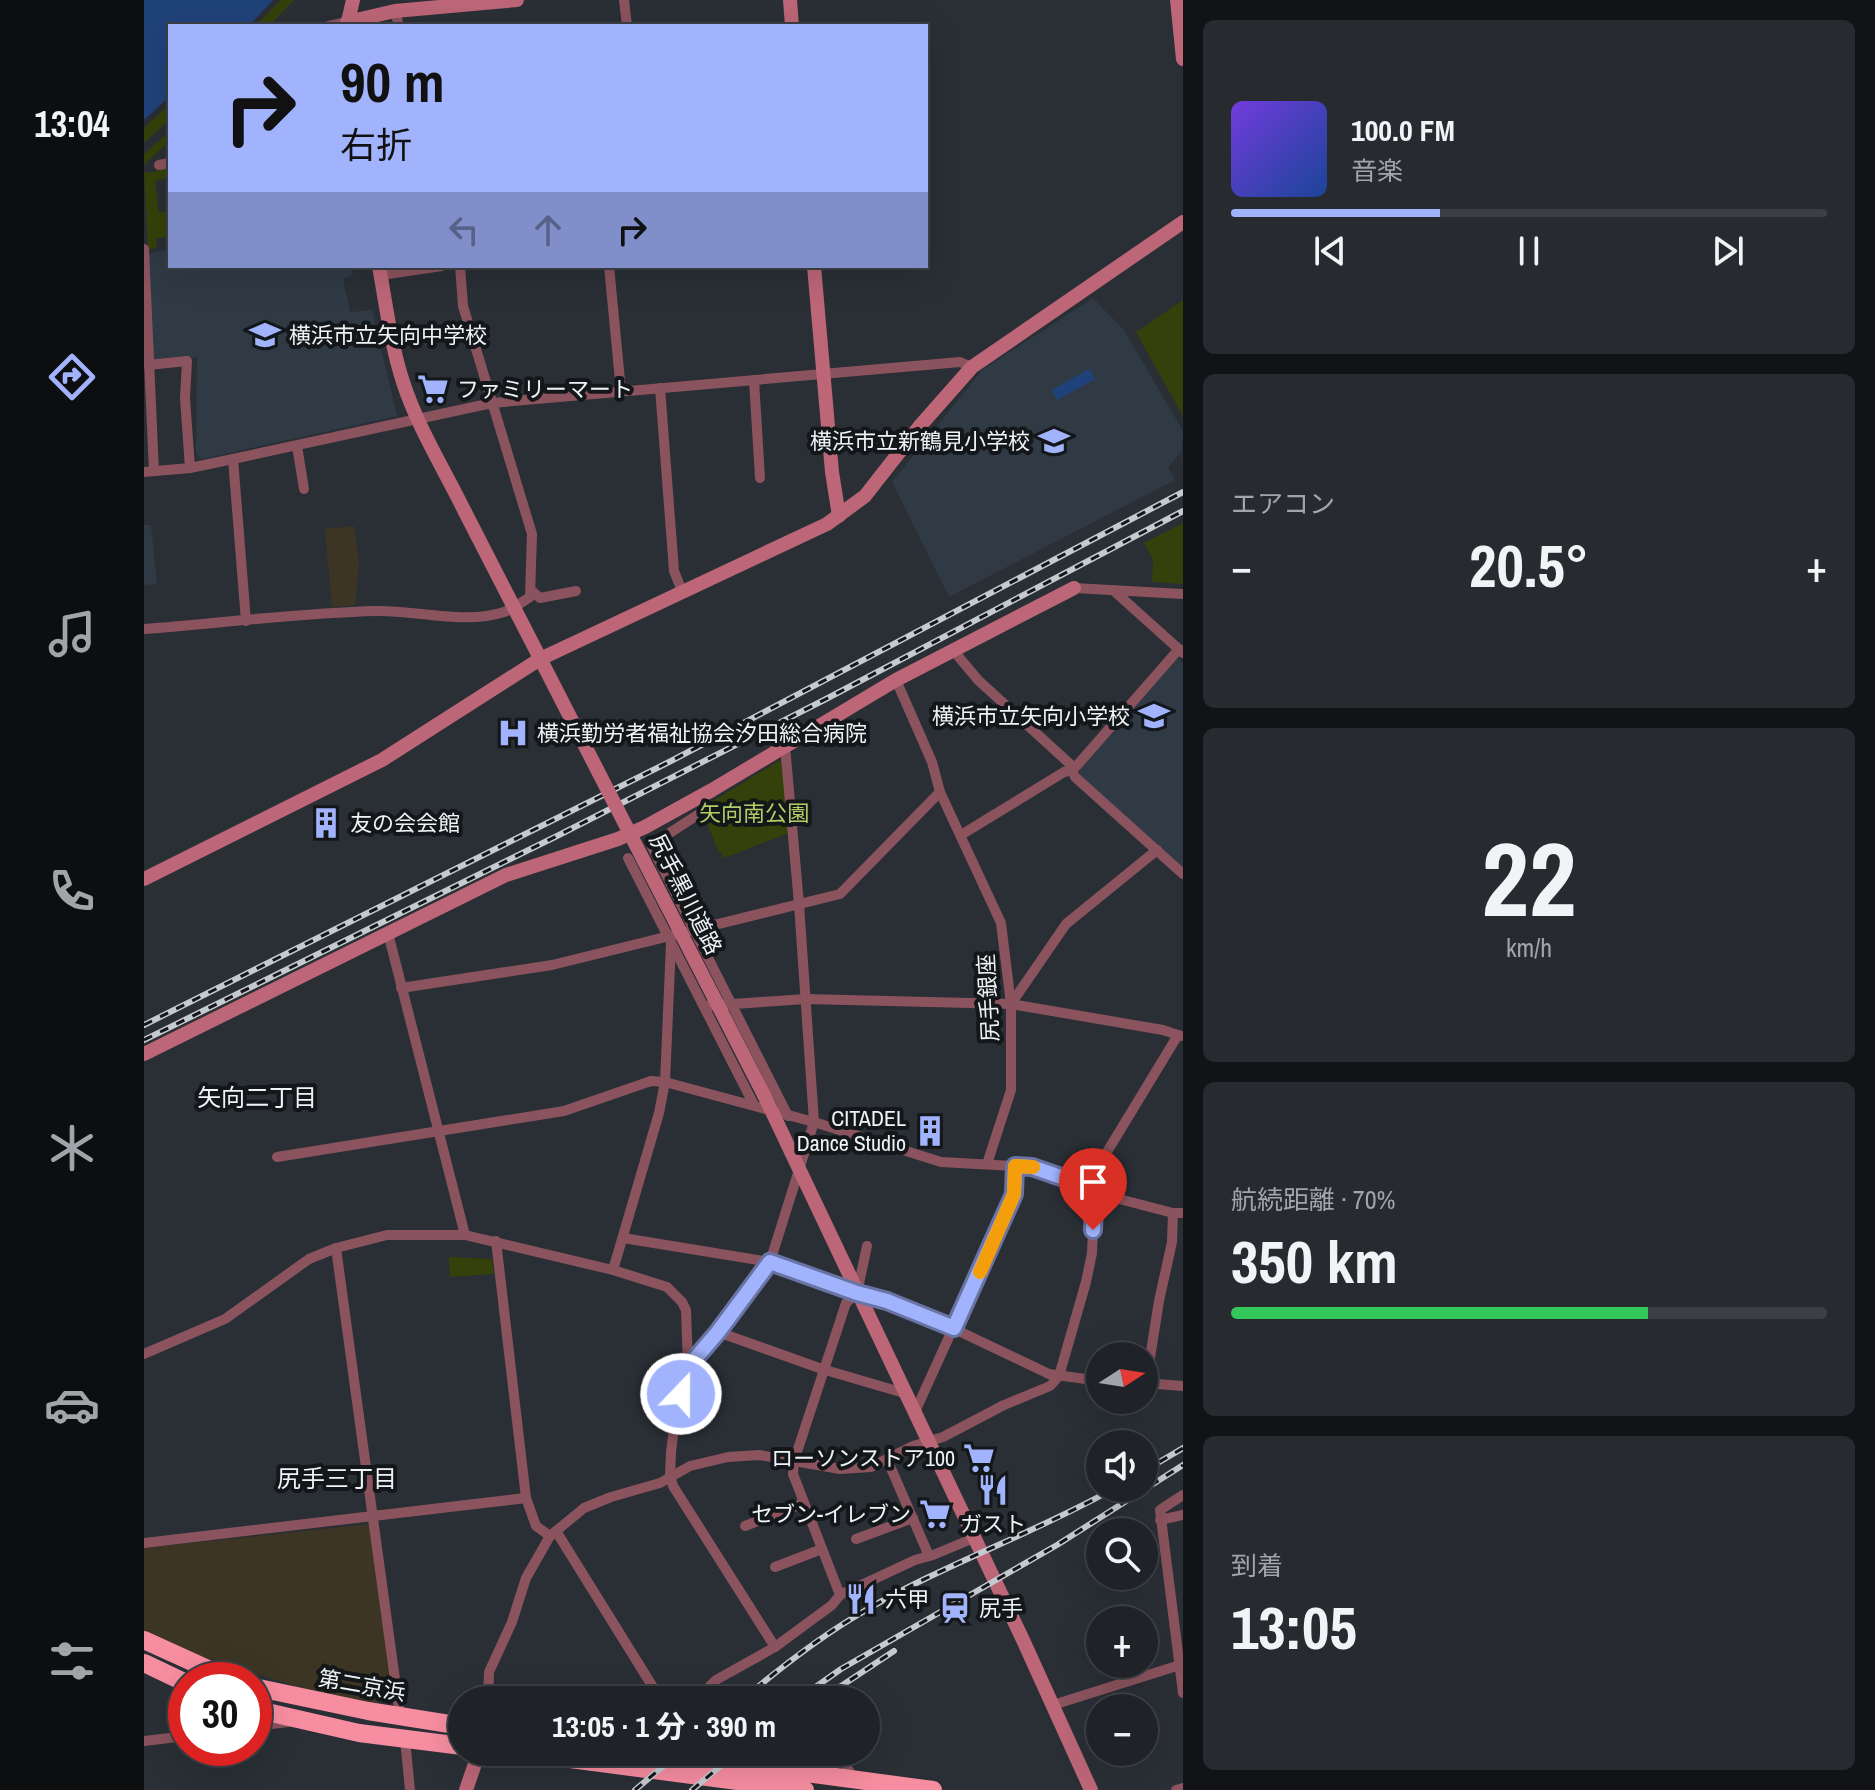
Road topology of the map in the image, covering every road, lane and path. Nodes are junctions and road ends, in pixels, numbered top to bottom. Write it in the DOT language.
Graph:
graph roads {
  1 [pos="353,0"];
  2 [pos="517,0"];
  3 [pos="624,0"];
  4 [pos="790,0"];
  5 [pos="1177,0"];
  6 [pos="397,19"];
  7 [pos="347,24"];
  8 [pos="627,24"];
  9 [pos="792,24"];
  10 [pos="1183,59"];
  11 [pos="1183,222"];
  12 [pos="144,249"];
  13 [pos="417,268"];
  14 [pos="460,268"];
  15 [pos="609,268"];
  16 [pos="814,268"];
  17 [pos="380,271"];
  18 [pos="145,310"];
  19 [pos="148,365"];
  20 [pos="972,367"];
  21 [pos="825,374"];
  22 [pos="754,380"];
  23 [pos="660,388"];
  24 [pos="621,391"];
  25 [pos="492,403"];
  26 [pos="418,420"];
  27 [pos="297,446"];
  28 [pos="233,459"];
  29 [pos="190,468"];
  30 [pos="149,472"];
  31 [pos="760,478"];
  32 [pos="304,489"];
  33 [pos="839,516"];
  34 [pos="1074,588"];
  35 [pos="1113,590"];
  36 [pos="532,591"];
  37 [pos="576,591"];
  38 [pos="682,591"];
  39 [pos="1183,594"];
  40 [pos="246,621"];
  41 [pos="144,629"];
  42 [pos="953,650"];
  43 [pos="1181,651"];
  44 [pos="540,659"];
  45 [pos="896,680"];
  46 [pos="785,746"];
  47 [pos="1073,770"];
  48 [pos="940,792"];
  49 [pos="699,814"];
  50 [pos="631,834"];
  51 [pos="961,835"];
  52 [pos="1157,850"];
  53 [pos="628,858"];
  54 [pos="1183,874"];
  55 [pos="144,879"];
  56 [pos="799,904"];
  57 [pos="695,930"];
  58 [pos="388,933"];
  59 [pos="669,939"];
  60 [pos="401,988"];
  61 [pos="806,999"];
  62 [pos="733,1003"];
  63 [pos="1011,1004"];
  64 [pos="704,1006"];
  65 [pos="1181,1036"];
  66 [pos="144,1054"];
  67 [pos="665,1082"];
  68 [pos="759,1100"];
  69 [pos="772,1112"];
  70 [pos="788,1116"];
  71 [pos="814,1122"];
  72 [pos="439,1131"];
  73 [pos="277,1157"];
  74 [pos="987,1164"];
  75 [pos="1015,1166"];
  76 [pos="799,1171"];
  77 [pos="1090,1187"];
  78 [pos="1178,1213"];
  79 [pos="465,1235"];
  80 [pos="623,1238"];
  81 [pos="496,1241"];
  82 [pos="867,1246"];
  83 [pos="336,1248"];
  84 [pos="770,1262"];
  85 [pos="613,1270"];
  86 [pos="857,1293"];
  87 [pos="954,1328"];
  88 [pos="718,1332"];
  89 [pos="1152,1342"];
  90 [pos="144,1354"];
  91 [pos="688,1367"];
  92 [pos="822,1369"];
  93 [pos="1059,1376"];
  94 [pos="1086,1379"];
  95 [pos="1158,1384"];
  96 [pos="1183,1386"];
  97 [pos="904,1393"];
  98 [pos="914,1414"];
  99 [pos="928,1442"];
  100 [pos="887,1459"];
  101 [pos="794,1461"];
  102 [pos="670,1476"];
  103 [pos="1183,1495"];
  104 [pos="526,1498"];
  105 [pos="804,1503"];
  106 [pos="1183,1515"];
  107 [pos="374,1517"];
  108 [pos="913,1518"];
  109 [pos="1160,1520"];
  110 [pos="745,1526"];
  111 [pos="553,1534"];
  112 [pos="974,1538"];
  113 [pos="856,1539"];
  114 [pos="144,1543"];
  115 [pos="822,1549"];
  116 [pos="929,1556"];
  117 [pos="775,1567"];
  118 [pos="840,1595"];
  119 [pos="144,1640"];
  120 [pos="775,1647"];
  121 [pos="192,1662"];
  122 [pos="144,1663"];
  123 [pos="1181,1665"];
  124 [pos="168,1674"];
  125 [pos="488,1686"];
  126 [pos="652,1686"];
  127 [pos="710,1686"];
  128 [pos="272,1691"];
  129 [pos="1183,1693"];
  130 [pos="1053,1705"];
  131 [pos="272,1713"];
  132 [pos="400,1716"];
  133 [pos="298,1719"];
  134 [pos="272,1723"];
  135 [pos="448,1724"];
  136 [pos="168,1738"];
  137 [pos="405,1739"];
  138 [pos="144,1741"];
  139 [pos="448,1744"];
  140 [pos="474,1766"];
  141 [pos="623,1766"];
  142 [pos="748,1766"];
  143 [pos="846,1766"];
  144 [pos="855,1781"];
  145 [pos="1183,1788"];
  146 [pos="410,1790"];
  147 [pos="466,1790"];
  148 [pos="805,1790"];
  149 [pos="933,1790"];
  150 [pos="1091,1790"];
  151 [pos="1176,1790"];
  1 -- 7 [label="street"];
  2 -- 6 [label="street"];
  3 -- 8 [label="street"];
  4 -- 9 [label="street"];
  5 -- 10 [label="street"];
  6 -- 7 [label="street"];
  11 -- 20 [label="street"];
  12 -- 18 [label="street"];
  13 -- 17 [label="street"];
  14 -- 25 [label="street"];
  15 -- 24 [label="street"];
  16 -- 21 [label="street"];
  17 -- 26 [label="street, 尻手黒川道路"];
  18 -- 19 [label="street"];
  19 -- 29 [label="street"];
  19 -- 30 [label="street"];
  20 -- 21 [label="street"];
  20 -- 33 [label="street"];
  21 -- 22 [label="street"];
  21 -- 33 [label="street"];
  22 -- 23 [label="street"];
  22 -- 31 [label="street"];
  23 -- 24 [label="street"];
  23 -- 38 [label="street"];
  24 -- 25 [label="street"];
  25 -- 26 [label="street"];
  25 -- 36 [label="street"];
  26 -- 27 [label="street"];
  26 -- 44 [label="street, 尻手黒川道路, bridge"];
  27 -- 28 [label="street"];
  27 -- 32 [label="street"];
  28 -- 29 [label="street"];
  28 -- 40 [label="street"];
  29 -- 30 [label="street"];
  33 -- 38 [label="street"];
  34 -- 35 [label="street"];
  34 -- 42 [label="street"];
  35 -- 39 [label="street"];
  35 -- 43 [label="street"];
  36 -- 37 [label="street"];
  36 -- 40 [label="street"];
  38 -- 44 [label="street"];
  40 -- 41 [label="street"];
  42 -- 45 [label="street"];
  42 -- 47 [label="street"];
  43 -- 47 [label="street"];
  44 -- 50 [label="street, 尻手黒川道路, bridge"];
  44 -- 55 [label="street"];
  45 -- 46 [label="street"];
  45 -- 48 [label="street, 尻手銀座"];
  46 -- 50 [label="street"];
  46 -- 56 [label="street"];
  47 -- 51 [label="street"];
  47 -- 52 [label="street"];
  48 -- 51 [label="street, 尻手銀座"];
  48 -- 56 [label="street"];
  49 -- 57 [label="street"];
  50 -- 58 [label="street"];
  50 -- 68 [label="street, 尻手黒川道路, bridge"];
  51 -- 63 [label="street, 尻手銀座"];
  52 -- 54 [label="street"];
  52 -- 63 [label="street"];
  53 -- 59 [label="street"];
  56 -- 57 [label="street"];
  56 -- 61 [label="street"];
  57 -- 59 [label="street"];
  57 -- 62 [label="street"];
  58 -- 60 [label="street"];
  58 -- 66 [label="street"];
  59 -- 60 [label="street"];
  59 -- 64 [label="street"];
  59 -- 67 [label="street"];
  60 -- 72 [label="street"];
  61 -- 62 [label="street"];
  61 -- 63 [label="street"];
  61 -- 71 [label="street"];
  62 -- 64 [label="street"];
  62 -- 70 [label="street"];
  63 -- 65 [label="street"];
  63 -- 74 [label="street, 尻手銀座"];
  64 -- 68 [label="street"];
  65 -- 77 [label="street"];
  67 -- 68 [label="street"];
  67 -- 72 [label="street"];
  67 -- 80 [label="street"];
  68 -- 69 [label="street, 尻手黒川道路"];
  69 -- 70 [label="street"];
  69 -- 76 [label="street, 尻手黒川道路"];
  70 -- 71 [label="street"];
  71 -- 74 [label="street"];
  71 -- 76 [label="street"];
  72 -- 73 [label="street"];
  72 -- 79 [label="street"];
  74 -- 75 [label="street"];
  75 -- 77 [label="street"];
  75 -- 87 [label="street"];
  76 -- 84 [label="street"];
  76 -- 86 [label="street, 尻手黒川道路"];
  77 -- 78 [label="street"];
  77 -- 93 [label="street"];
  78 -- 89 [label="street"];
  79 -- 81 [label="street"];
  79 -- 83 [label="street"];
  80 -- 84 [label="street"];
  80 -- 85 [label="street"];
  81 -- 85 [label="street"];
  81 -- 104 [label="street"];
  82 -- 86 [label="street"];
  83 -- 90 [label="street"];
  83 -- 107 [label="street"];
  84 -- 86 [label="street"];
  84 -- 88 [label="street"];
  85 -- 91 [label="street"];
  86 -- 87 [label="street"];
  86 -- 92 [label="street"];
  86 -- 97 [label="street, 尻手黒川道路"];
  87 -- 93 [label="street"];
  87 -- 98 [label="street"];
  88 -- 91 [label="street"];
  88 -- 92 [label="street"];
  91 -- 102 [label="street"];
  92 -- 97 [label="street"];
  92 -- 101 [label="street"];
  93 -- 94 [label="street"];
  93 -- 99 [label="street"];
  95 -- 96 [label="street"];
  97 -- 98 [label="street, 尻手黒川道路"];
  98 -- 99 [label="street, 尻手黒川道路"];
  99 -- 100 [label="street"];
  99 -- 112 [label="street, 尻手黒川道路"];
  100 -- 101 [label="street"];
  100 -- 108 [label="street"];
  101 -- 102 [label="street"];
  101 -- 105 [label="street"];
  102 -- 111 [label="street"];
  102 -- 120 [label="street"];
  103 -- 109 [label="street"];
  104 -- 107 [label="street"];
  104 -- 111 [label="street"];
  105 -- 110 [label="street"];
  105 -- 115 [label="street"];
  106 -- 109 [label="street"];
  107 -- 114 [label="street"];
  107 -- 132 [label="street"];
  108 -- 113 [label="street"];
  108 -- 116 [label="street"];
  109 -- 123 [label="street"];
  111 -- 125 [label="street"];
  111 -- 126 [label="street"];
  112 -- 116 [label="street"];
  112 -- 130 [label="street, 尻手黒川道路"];
  115 -- 117 [label="street"];
  115 -- 118 [label="street"];
  116 -- 118 [label="street"];
  118 -- 120 [label="street"];
  119 -- 121 [label="highway"];
  120 -- 127 [label="street"];
  122 -- 124 [label="highway"];
  123 -- 129 [label="street"];
  123 -- 130 [label="street"];
  128 -- 132 [label="highway, 第二京浜"];
  130 -- 150 [label="street, 尻手黒川道路"];
  131 -- 133 [label="highway, 第二京浜"];
  132 -- 135 [label="highway, 第二京浜"];
  133 -- 134 [label="street"];
  133 -- 137 [label="highway, 第二京浜"];
  136 -- 138 [label="street"];
  137 -- 139 [label="highway, 第二京浜"];
  137 -- 146 [label="street"];
  140 -- 147 [label="street"];
  141 -- 148 [label="highway"];
  142 -- 144 [label="highway"];
  143 -- 144 [label="street"];
  144 -- 149 [label="highway"];
  145 -- 151 [label="street"];
}
